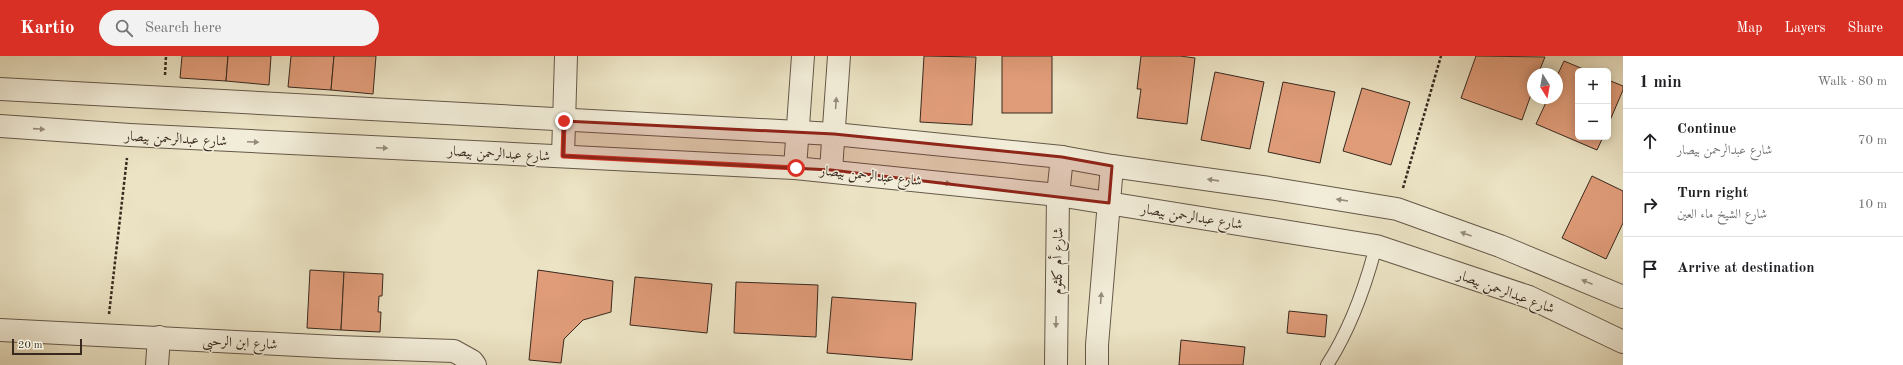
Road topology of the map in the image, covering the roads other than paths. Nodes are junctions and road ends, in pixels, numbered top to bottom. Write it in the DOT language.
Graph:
graph roads {
  1 [pos="566,56"];
  2 [pos="803,56"];
  3 [pos="839,56"];
  4 [pos="0,89"];
  5 [pos="564,121"];
  6 [pos="0,126"];
  7 [pos="798,132"];
  8 [pos="834,134"];
  9 [pos="563,156"];
  10 [pos="1062,157"];
  11 [pos="1112,166"];
  12 [pos="796,168"];
  13 [pos="831,170"];
  14 [pos="1058,195"];
  15 [pos="1109,203"];
  16 [pos="1376,246"];
  17 [pos="1623,297"];
  18 [pos="0,330"];
  19 [pos="158,337"];
  20 [pos="1623,342"];
  21 [pos="1056,356"];
  22 [pos="157,365"];
  23 [pos="475,365"];
  24 [pos="1040,365"];
  25 [pos="1097,365"];
  26 [pos="1327,365"];
  1 -- 5 [label="street"];
  2 -- 7 [label="street"];
  8 -- 3 [label="street, one-way"];
  4 -- 5 [label="street"];
  5 -- 7 [label="street"];
  5 -- 9 [label="street"];
  6 -- 9 [label="street, شارع عبدالرحمن بيصار, one-way"];
  7 -- 8 [label="street"];
  7 -- 12 [label="street"];
  8 -- 10 [label="street"];
  8 -- 13 [label="street"];
  9 -- 12 [label="street, شارع عبدالرحمن بيصار"];
  10 -- 11 [label="street"];
  10 -- 14 [label="street, شارع أم كلثوم"];
  11 -- 15 [label="street"];
  17 -- 11 [label="street, one-way"];
  12 -- 13 [label="street, شارع عبدالرحمن بيصار"];
  13 -- 14 [label="street, شارع عبدالرحمن بيصار, one-way"];
  14 -- 15 [label="street, شارع عبدالرحمن بيصار"];
  14 -- 21 [label="street, شارع أم كلثوم, one-way"];
  15 -- 16 [label="street, شارع عبدالرحمن بيصار"];
  25 -- 15 [label="street, one-way"];
  16 -- 20 [label="street, شارع عبدالرحمن بيصار"];
  16 -- 26 [label="lane"];
  18 -- 19 [label="street, شارع ابن الرحبى"];
  19 -- 22 [label="street"];
  19 -- 23 [label="street, شارع ابن الرحبى"];
  21 -- 24 [label="street"];
}
